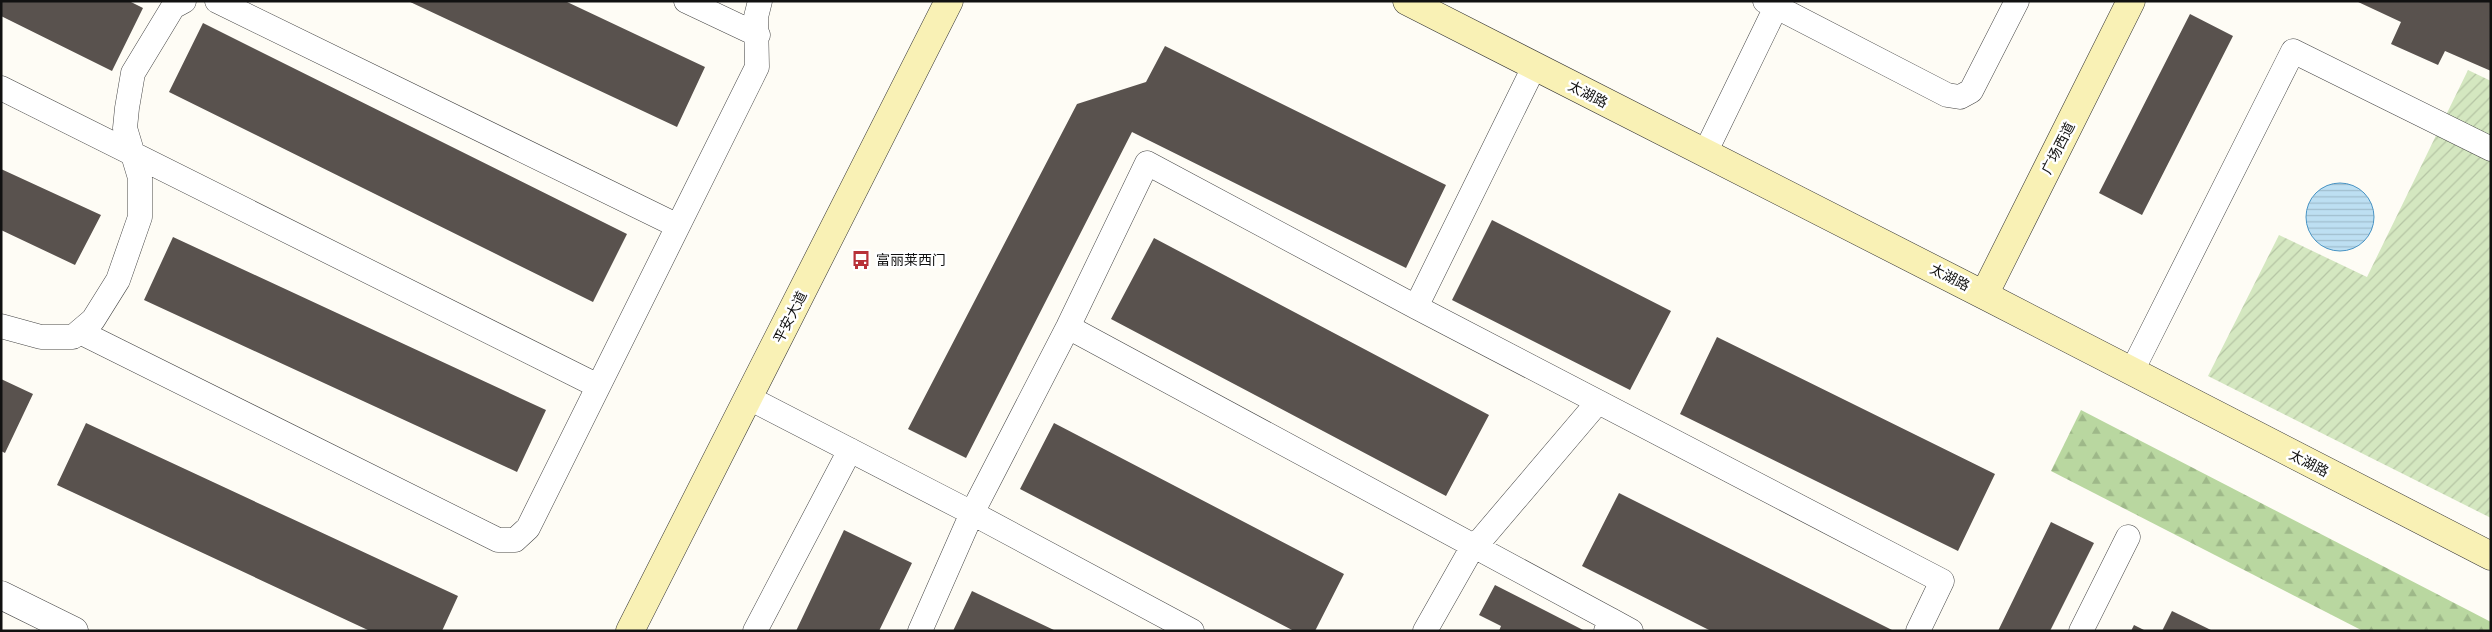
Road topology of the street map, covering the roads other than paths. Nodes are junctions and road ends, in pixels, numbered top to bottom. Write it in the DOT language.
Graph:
graph roads {
  1 [pos="184,1"];
  2 [pos="217,1"];
  3 [pos="686,1"];
  4 [pos="760,1"];
  5 [pos="949,1"];
  6 [pos="1407,1"];
  7 [pos="2016,1"];
  8 [pos="2132,1"];
  9 [pos="1770,4"];
  10 [pos="758,35"];
  11 [pos="1534,67"];
  12 [pos="1,88"];
  13 [pos="2491,148"];
  14 [pos="1705,153"];
  15 [pos="132,155"];
  16 [pos="678,226"];
  17 [pos="1984,295"];
  18 [pos="1416,307"];
  19 [pos="1,326"];
  20 [pos="1068,327"];
  21 [pos="80,332"];
  22 [pos="2132,371"];
  23 [pos="598,386"];
  24 [pos="749,398"];
  25 [pos="1598,402"];
  26 [pos="850,450"];
  27 [pos="972,513"];
  28 [pos="2128,537"];
  29 [pos="1476,546"];
  30 [pos="2491,556"];
  31 [pos="1,595"];
  32 [pos="1616,627"];
  33 [pos="74,631"];
  34 [pos="630,631"];
  35 [pos="755,631"];
  36 [pos="920,631"];
  37 [pos="1192,631"];
  38 [pos="1425,631"];
  39 [pos="1918,631"];
  40 [pos="2081,631"];
  1 -- 15 [label="lane"];
  2 -- 16 [label="lane"];
  3 -- 10 [label="lane"];
  4 -- 10 [label="lane"];
  5 -- 24 [label="street, 平安大道"];
  6 -- 11 [label="street, 太湖路"];
  7 -- 9 [label="lane"];
  8 -- 17 [label="street, 广场西道"];
  9 -- 14 [label="lane"];
  10 -- 16 [label="lane"];
  11 -- 14 [label="street, 太湖路"];
  11 -- 18 [label="lane"];
  12 -- 15 [label="lane"];
  13 -- 22 [label="lane"];
  14 -- 17 [label="street, 太湖路"];
  15 -- 21 [label="lane"];
  15 -- 23 [label="lane"];
  16 -- 23 [label="lane"];
  17 -- 22 [label="street, 太湖路"];
  18 -- 20 [label="lane"];
  18 -- 25 [label="lane"];
  19 -- 21 [label="lane"];
  20 -- 27 [label="lane"];
  20 -- 29 [label="lane"];
  21 -- 23 [label="lane"];
  22 -- 30 [label="street, 太湖路"];
  24 -- 26 [label="lane"];
  24 -- 34 [label="street, 平安大道"];
  25 -- 29 [label="lane"];
  25 -- 39 [label="lane"];
  26 -- 27 [label="lane"];
  26 -- 35 [label="lane"];
  27 -- 36 [label="lane"];
  27 -- 37 [label="lane"];
  28 -- 40 [label="lane"];
  29 -- 32 [label="lane"];
  29 -- 38 [label="lane"];
  31 -- 33 [label="street"];
}
